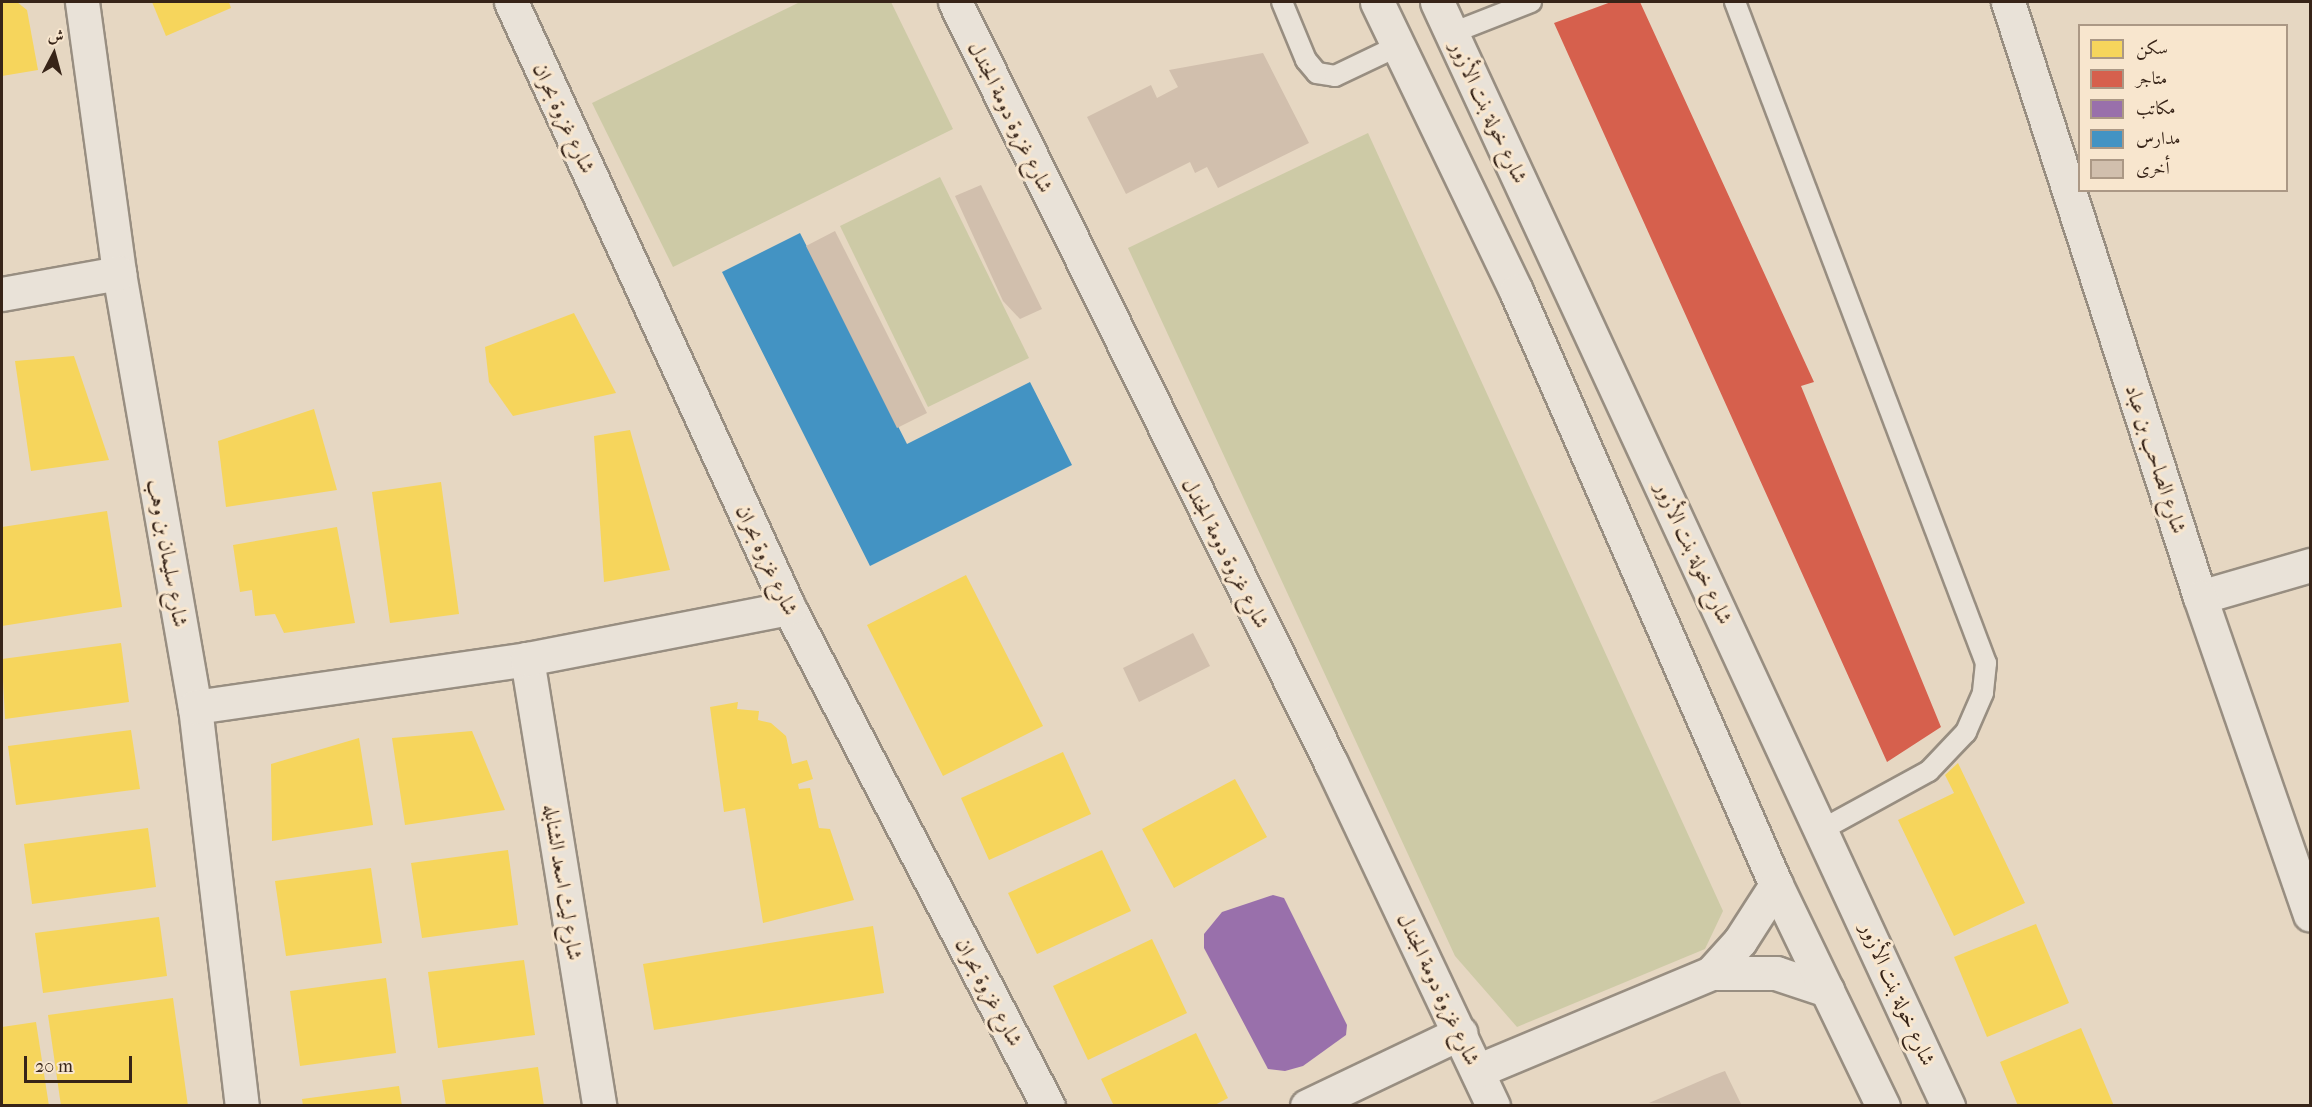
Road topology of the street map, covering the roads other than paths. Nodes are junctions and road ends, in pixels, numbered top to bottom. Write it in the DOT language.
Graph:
graph roads {
  1 [pos="82,2"];
  2 [pos="511,2"];
  3 [pos="955,2"];
  4 [pos="1282,2"];
  5 [pos="1377,2"];
  6 [pos="1437,2"];
  7 [pos="1531,2"];
  8 [pos="1735,2"];
  9 [pos="2008,2"];
  10 [pos="1452,33"];
  11 [pos="1398,46"];
  12 [pos="119,273"];
  13 [pos="1565,276"];
  14 [pos="1516,291"];
  15 [pos="2,294"];
  16 [pos="2310,565"];
  17 [pos="2200,597"];
  18 [pos="789,608"];
  19 [pos="527,659"];
  20 [pos="195,707"];
  21 [pos="1823,829"];
  22 [pos="1776,885"];
  23 [pos="2310,914"];
  24 [pos="1711,973"];
  25 [pos="1827,990"];
  26 [pos="1460,1033"];
  27 [pos="1477,1071"];
  28 [pos="242,1106"];
  29 [pos="599,1106"];
  30 [pos="1048,1106"];
  31 [pos="1307,1106"];
  32 [pos="1493,1106"];
  33 [pos="1882,1106"];
  34 [pos="1948,1106"];
  1 -- 12 [label="street, شارع سليمان بن وهب"];
  2 -- 18 [label="street, شارع غزوة بحران"];
  3 -- 26 [label="street, شارع غزوة دومة الجندل"];
  4 -- 11 [label="lane"];
  5 -- 11 [label="street"];
  6 -- 10 [label="street, شارع خولة بنت الأزور"];
  7 -- 10 [label="lane"];
  8 -- 21 [label="lane"];
  9 -- 17 [label="street, شارع الصاحب بن عباد"];
  10 -- 13 [label="street, شارع خولة بنت الأزور"];
  11 -- 14 [label="street"];
  12 -- 15 [label="street"];
  12 -- 20 [label="street, شارع سليمان بن وهب"];
  13 -- 14 [label="street"];
  13 -- 21 [label="street, شارع خولة بنت الأزور"];
  14 -- 22 [label="street"];
  16 -- 17 [label="street"];
  17 -- 23 [label="street, شارع الصاحب بن عباد"];
  18 -- 19 [label="street"];
  18 -- 30 [label="street, شارع غزوة بحران"];
  19 -- 20 [label="street"];
  19 -- 29 [label="street, شارع ليث اسعد الشنابله"];
  20 -- 28 [label="street, شارع سليمان بن وهب"];
  21 -- 34 [label="street, شارع خولة بنت الأزور"];
  22 -- 24 [label="street"];
  22 -- 25 [label="street"];
  24 -- 25 [label="street"];
  24 -- 27 [label="street"];
  25 -- 33 [label="street"];
  26 -- 27 [label="street, شارع غزوة دومة الجندل"];
  26 -- 31 [label="street"];
  27 -- 32 [label="street, شارع غزوة دومة الجندل"];
}
